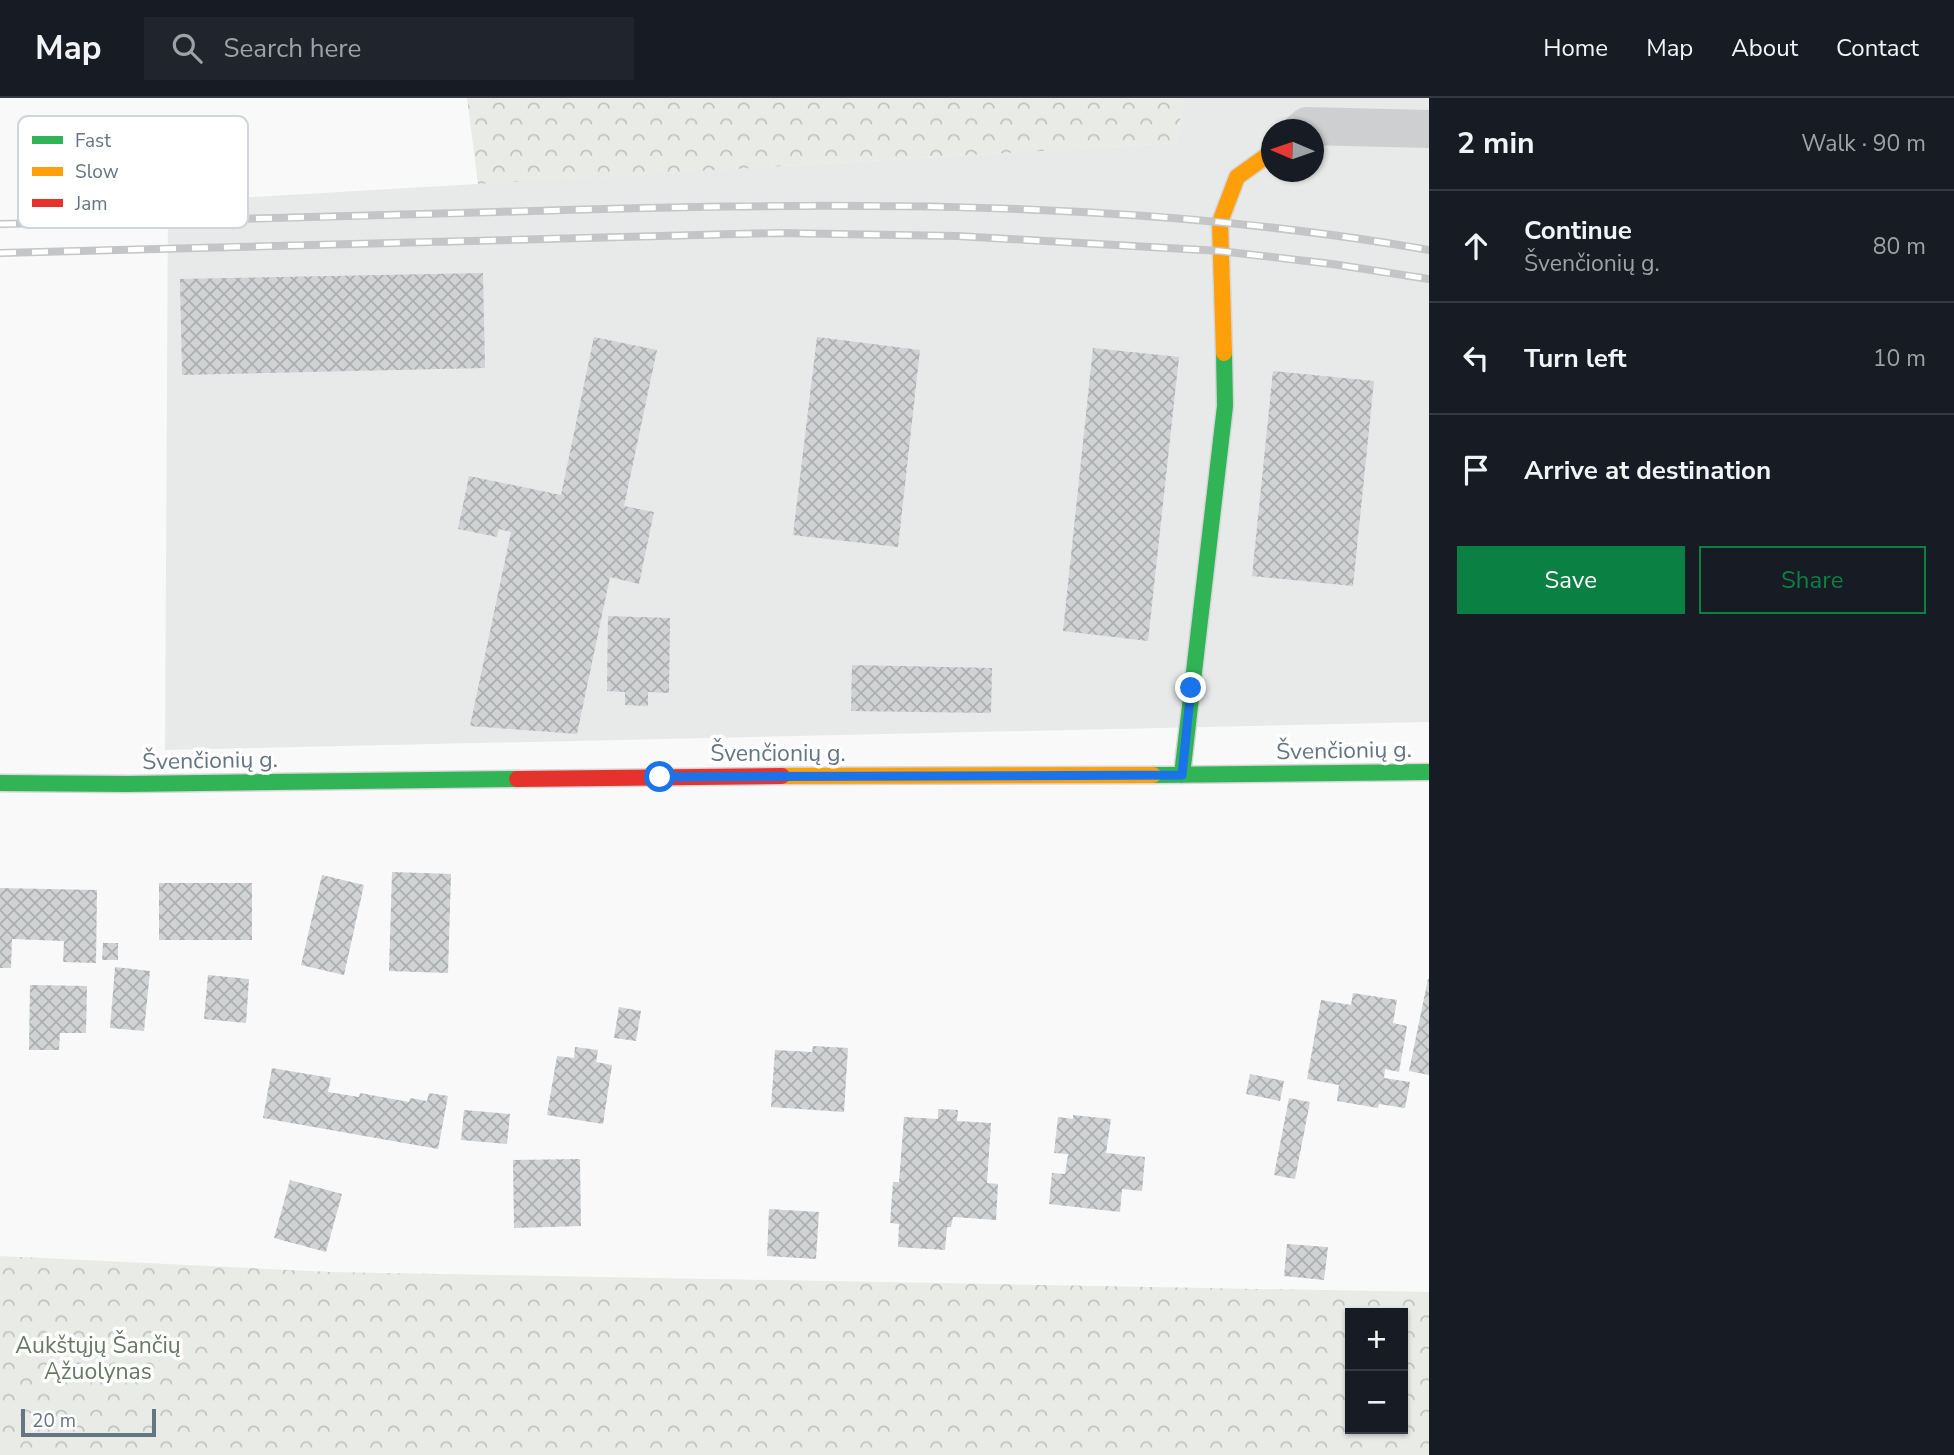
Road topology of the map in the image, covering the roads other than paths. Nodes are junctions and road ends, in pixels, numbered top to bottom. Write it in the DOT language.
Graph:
graph roads {
  1 [pos="1324,126"];
  2 [pos="1429,129"];
  3 [pos="1261,160"];
  4 [pos="1429,772"];
  5 [pos="1182,775"];
  6 [pos="0,783"];
  1 -- 2 [label="street"];
  3 -- 5 [label="street"];
  4 -- 5 [label="street, Švenčionių g."];
  5 -- 6 [label="street, Švenčionių g."];
}
